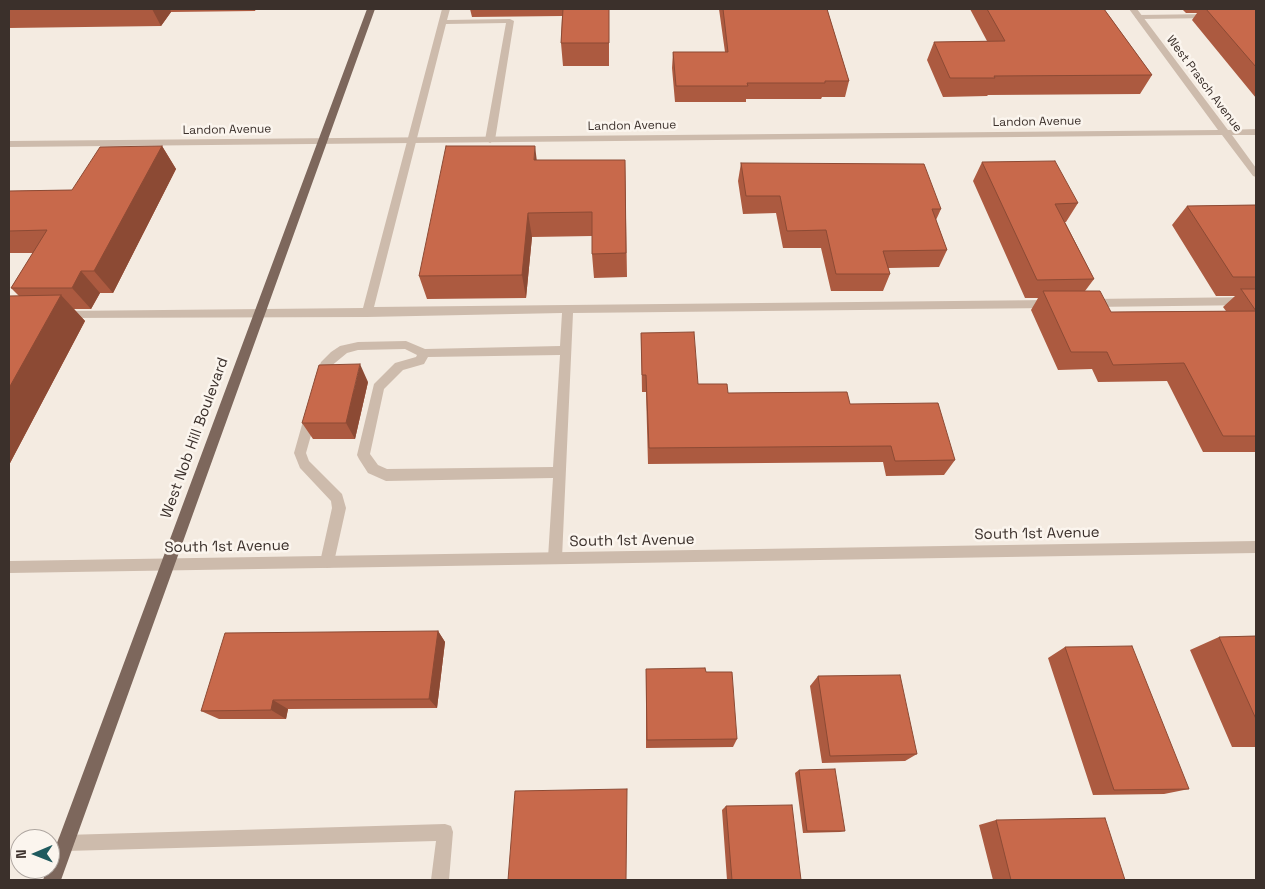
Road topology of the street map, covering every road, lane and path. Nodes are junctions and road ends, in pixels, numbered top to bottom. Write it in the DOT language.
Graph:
graph roads {
  1 [pos="371,9"];
  2 [pos="446,9"];
  3 [pos="1133,9"];
  4 [pos="1217,16"];
  5 [pos="1139,17"];
  6 [pos="442,22"];
  7 [pos="1256,132"];
  8 [pos="1226,133"];
  9 [pos="413,140"];
  10 [pos="490,140"];
  11 [pos="322,141"];
  12 [pos="9,144"];
  13 [pos="1256,174"];
  14 [pos="1256,301"];
  15 [pos="568,310"];
  16 [pos="367,313"];
  17 [pos="258,314"];
  18 [pos="48,316"];
  19 [pos="566,350"];
  20 [pos="424,353"];
  21 [pos="559,472"];
  22 [pos="1256,546"];
  23 [pos="556,558"];
  24 [pos="327,562"];
  25 [pos="167,565"];
  26 [pos="9,567"];
  27 [pos="66,843"];
  28 [pos="52,880"];
  29 [pos="440,880"];
  1 -- 11 [label="main road, West Nob Hill Boulevard"];
  2 -- 6 [label="street"];
  3 -- 5 [label="street, West Prasch Avenue"];
  4 -- 5 [label="street"];
  5 -- 8 [label="street, West Prasch Avenue"];
  6 -- 9 [label="street"];
  6 -- 10 [label="street"];
  7 -- 8 [label="street, Landon Avenue"];
  8 -- 10 [label="street, Landon Avenue"];
  8 -- 13 [label="street, West Prasch Avenue"];
  9 -- 10 [label="street, Landon Avenue"];
  9 -- 11 [label="street, Landon Avenue"];
  9 -- 16 [label="street"];
  11 -- 12 [label="street, Landon Avenue"];
  11 -- 17 [label="main road, West Nob Hill Boulevard"];
  14 -- 15 [label="street"];
  15 -- 16 [label="street"];
  15 -- 19 [label="street"];
  16 -- 17 [label="street"];
  17 -- 18 [label="street"];
  17 -- 25 [label="main road, West Nob Hill Boulevard"];
  19 -- 20 [label="street"];
  19 -- 21 [label="street"];
  20 -- 21 [label="street"];
  20 -- 24 [label="street"];
  21 -- 23 [label="street"];
  22 -- 23 [label="street, South 1st Avenue"];
  23 -- 24 [label="street, South 1st Avenue"];
  24 -- 25 [label="street, South 1st Avenue"];
  25 -- 26 [label="street, South 1st Avenue"];
  25 -- 27 [label="main road, West Nob Hill Boulevard"];
  27 -- 28 [label="main road, West Nob Hill Boulevard"];
  27 -- 29 [label="street"];
}
